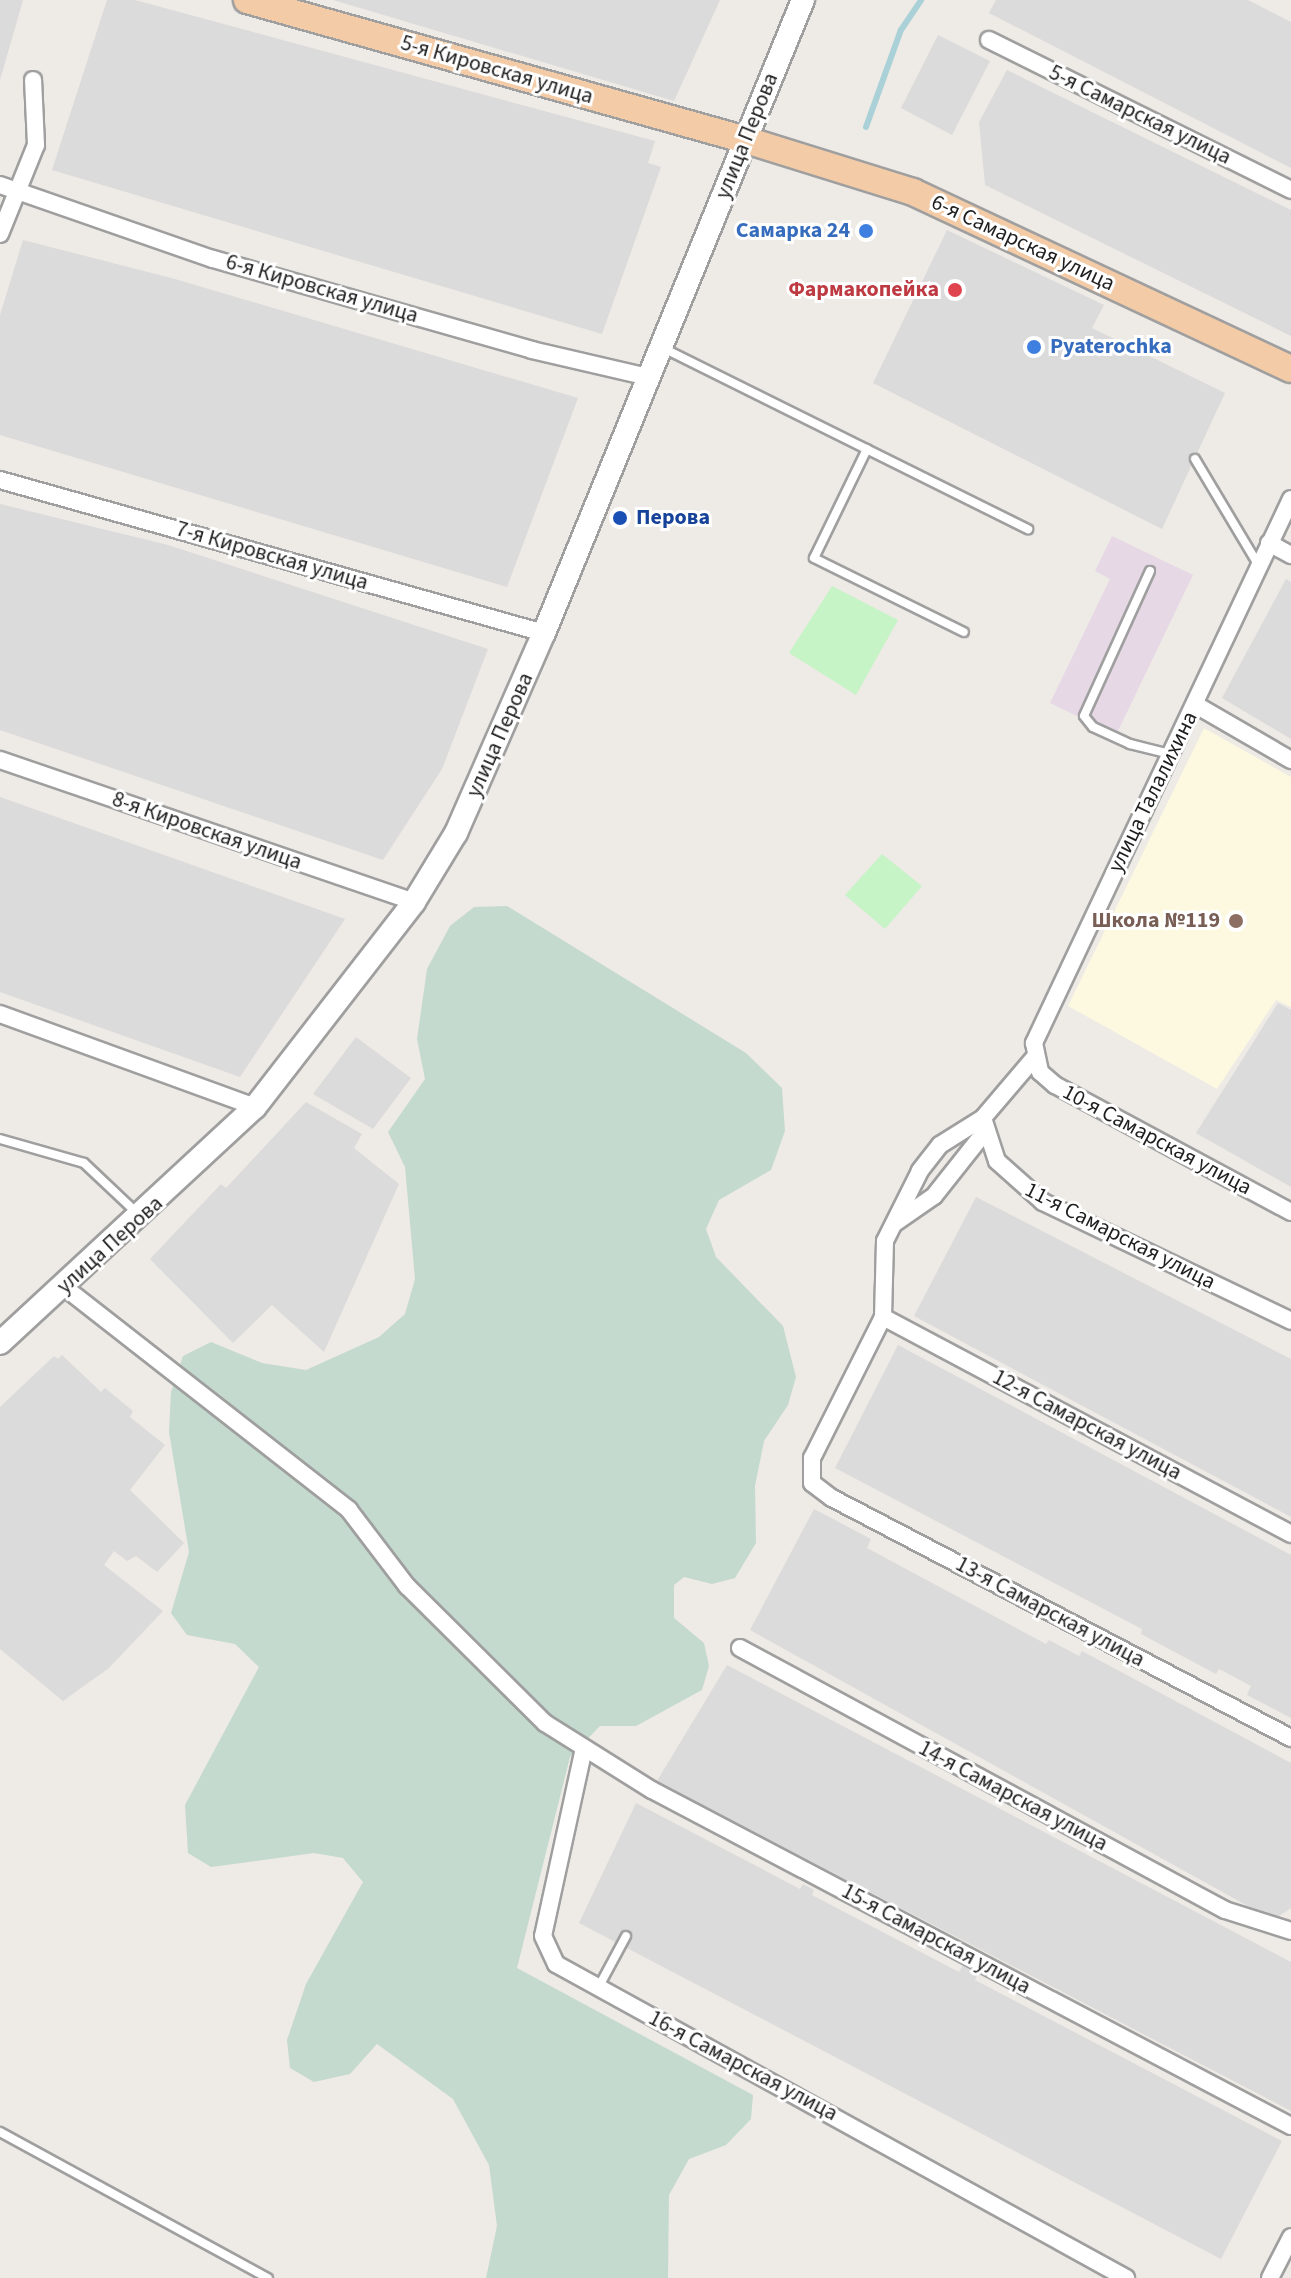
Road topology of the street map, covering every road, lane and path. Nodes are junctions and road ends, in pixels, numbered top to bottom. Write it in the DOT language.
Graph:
graph roads {
  1 [pos="247,0"];
  2 [pos="803,0"];
  3 [pos="989,40"];
  4 [pos="33,80"];
  5 [pos="746,140"];
  6 [pos="0,185"];
  7 [pos="21,190"];
  8 [pos="1291,190"];
  9 [pos="0,234"];
  10 [pos="660,347"];
  11 [pos="1291,369"];
  12 [pos="648,377"];
  13 [pos="867,449"];
  14 [pos="1195,459"];
  15 [pos="0,480"];
  16 [pos="1291,499"];
  17 [pos="1028,529"];
  18 [pos="1269,543"];
  19 [pos="1291,555"];
  20 [pos="1259,566"];
  21 [pos="1150,571"];
  22 [pos="964,632"];
  23 [pos="544,633"];
  24 [pos="1196,705"];
  25 [pos="1171,754"];
  26 [pos="0,760"];
  27 [pos="1291,760"];
  28 [pos="414,902"];
  29 [pos="0,1014"];
  30 [pos="1034,1058"];
  31 [pos="255,1107"];
  32 [pos="983,1125"];
  33 [pos="0,1139"];
  34 [pos="1291,1212"];
  35 [pos="141,1218"];
  36 [pos="893,1224"];
  37 [pos="64,1287"];
  38 [pos="883,1317"];
  39 [pos="1291,1321"];
  40 [pos="0,1343"];
  41 [pos="1291,1534"];
  42 [pos="740,1648"];
  43 [pos="1291,1738"];
  44 [pos="584,1748"];
  45 [pos="1291,1931"];
  46 [pos="626,1936"];
  47 [pos="598,1988"];
  48 [pos="1291,2126"];
  49 [pos="0,2132"];
  50 [pos="1291,2237"];
  51 [pos="268,2278"];
  52 [pos="1126,2278"];
  53 [pos="1270,2278"];
  1 -- 5 [label="main road, 5-я Кировская улица"];
  2 -- 5 [label="street, улица Перова"];
  3 -- 8 [label="street, 5-я Самарская улица"];
  4 -- 7 [label="street"];
  5 -- 10 [label="street, улица Перова"];
  5 -- 11 [label="main road, 6-я Самарская улица"];
  6 -- 7 [label="street, 6-я Кировская улица"];
  7 -- 9 [label="street"];
  7 -- 12 [label="street, 6-я Кировская улица"];
  10 -- 12 [label="street, улица Перова"];
  10 -- 13 [label="lane"];
  12 -- 23 [label="street, улица Перова"];
  13 -- 17 [label="lane"];
  13 -- 22 [label="lane"];
  14 -- 20 [label="lane"];
  15 -- 23 [label="street, 7-я Кировская улица"];
  16 -- 18 [label="street, улица Талалихина"];
  18 -- 19 [label="street"];
  18 -- 20 [label="street, улица Талалихина"];
  20 -- 24 [label="street, улица Талалихина"];
  21 -- 25 [label="lane"];
  23 -- 28 [label="street, улица Перова"];
  24 -- 25 [label="street, улица Талалихина"];
  24 -- 27 [label="street"];
  25 -- 30 [label="street, улица Талалихина"];
  26 -- 28 [label="street, 8-я Кировская улица"];
  28 -- 31 [label="street, улица Перова"];
  29 -- 31 [label="street"];
  30 -- 32 [label="street, улица Талалихина"];
  30 -- 34 [label="street, 10-я Самарская улица"];
  31 -- 35 [label="street, улица Перова"];
  32 -- 36 [label="street, улица Талалихина"];
  32 -- 36 [label="street, улица Талалихина"];
  32 -- 39 [label="street, 11-я Самарская улица"];
  33 -- 35 [label="lane"];
  35 -- 37 [label="street, улица Перова"];
  36 -- 38 [label="street, улица Талалихина"];
  37 -- 40 [label="street, улица Перова"];
  37 -- 44 [label="street, 15-я Самарская улица"];
  38 -- 41 [label="street, 12-я Самарская улица"];
  38 -- 43 [label="street, 13-я Самарская улица"];
  42 -- 45 [label="street, 14-я Самарская улица"];
  44 -- 47 [label="street, 16-я Самарская улица"];
  44 -- 48 [label="street, 15-я Самарская улица"];
  46 -- 47 [label="lane"];
  47 -- 52 [label="street, 16-я Самарская улица"];
  49 -- 51 [label="lane"];
  50 -- 53 [label="street"];
}
